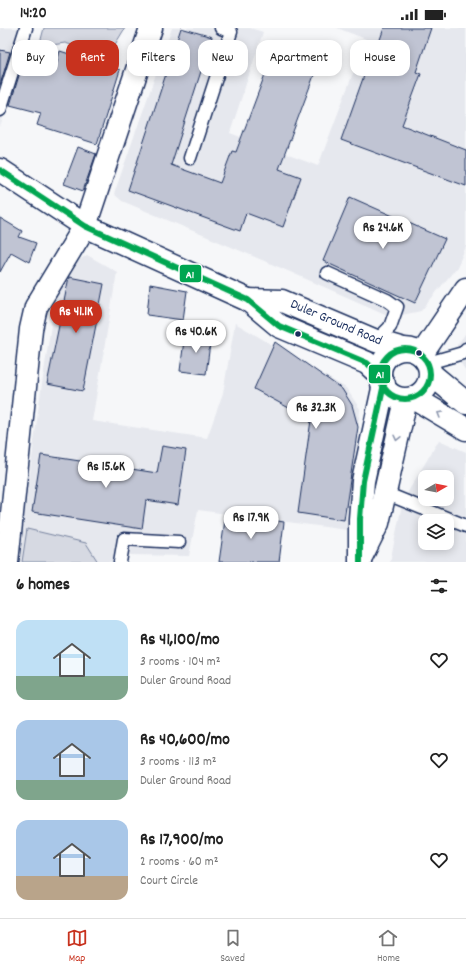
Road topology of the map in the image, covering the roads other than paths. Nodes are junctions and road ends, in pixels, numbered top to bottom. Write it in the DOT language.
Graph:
graph roads {
  1 [pos="26,28"];
  2 [pos="151,28"];
  3 [pos="220,28"];
  4 [pos="0,110"];
  5 [pos="190,158"];
  6 [pos="0,170"];
  7 [pos="85,226"];
  8 [pos="327,273"];
  9 [pos="466,289"];
  10 [pos="248,300"];
  11 [pos="376,341"];
  12 [pos="400,348"];
  13 [pos="465,352"];
  14 [pos="427,364"];
  15 [pos="382,380"];
  16 [pos="410,399"];
  17 [pos="466,403"];
  18 [pos="466,429"];
  19 [pos="385,493"];
  20 [pos="466,526"];
  21 [pos="179,542"];
  22 [pos="360,560"];
  23 [pos="7,562"];
  24 [pos="120,562"];
  1 -- 4 [label="lane"];
  2 -- 7 [label="main road"];
  3 -- 5 [label="lane"];
  6 -- 7 [label="main road, Duler Ground Road"];
  7 -- 10 [label="main road, Duler Ground Road"];
  7 -- 23 [label="main road"];
  8 -- 11 [label="lane"];
  9 -- 14 [label="main road"];
  10 -- 11 [label="main road, Duler Ground Road"];
  10 -- 15 [label="main road, Duler Ground Road"];
  11 -- 12 [label="main road, Duler Ground Road"];
  12 -- 14 [label="main road"];
  12 -- 15 [label="main road"];
  13 -- 14 [label="lane"];
  14 -- 16 [label="main road"];
  14 -- 17 [label="main road"];
  15 -- 16 [label="main road"];
  15 -- 22 [label="main road"];
  18 -- 16 [label="main road, one-way"];
  16 -- 19 [label="main road, one-way"];
  19 -- 20 [label="lane"];
  19 -- 22 [label="main road"];
  21 -- 24 [label="lane"];
}
